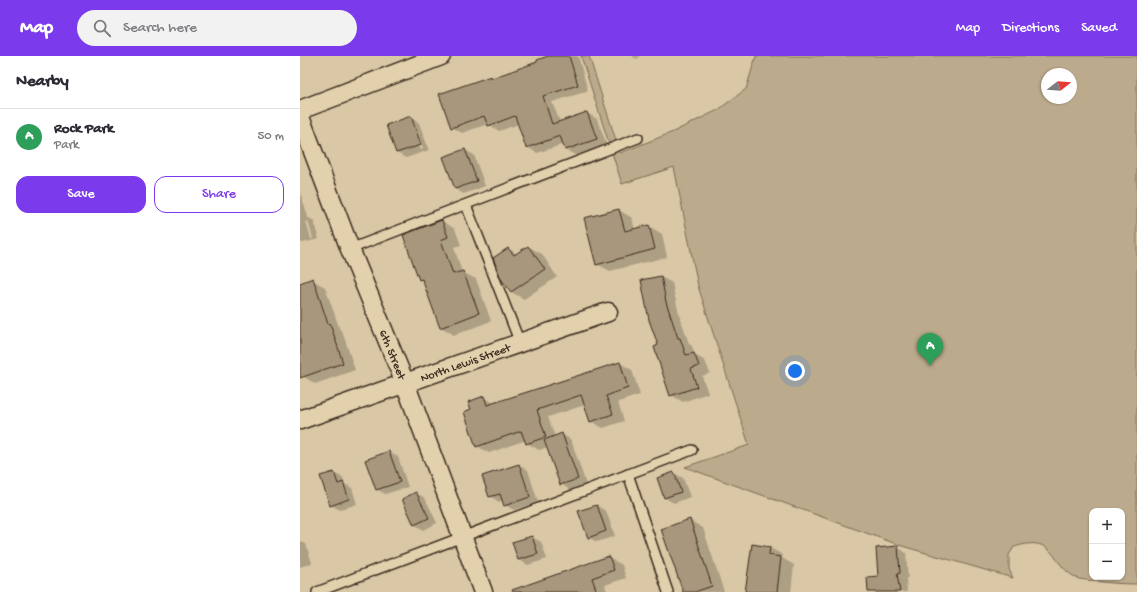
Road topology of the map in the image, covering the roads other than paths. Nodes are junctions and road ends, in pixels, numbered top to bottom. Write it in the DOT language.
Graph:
graph roads {
  1 [pos="441,56"];
  2 [pos="300,110"];
  3 [pos="300,118"];
  4 [pos="638,138"];
  5 [pos="466,204"];
  6 [pos="350,249"];
  7 [pos="608,312"];
  8 [pos="520,343"];
  9 [pos="405,383"];
  10 [pos="300,420"];
  11 [pos="692,450"];
  12 [pos="628,474"];
  13 [pos="462,537"];
  14 [pos="317,592"];
  15 [pos="483,592"];
  16 [pos="668,592"];
  1 -- 2 [label="street"];
  3 -- 6 [label="street, 6th Street"];
  4 -- 5 [label="lane"];
  5 -- 6 [label="lane"];
  5 -- 8 [label="lane"];
  6 -- 9 [label="street, 6th Street"];
  7 -- 8 [label="street, North Lewis Street"];
  8 -- 9 [label="street, North Lewis Street"];
  9 -- 10 [label="street, North Lewis Street"];
  9 -- 13 [label="street, 6th Street"];
  11 -- 12 [label="lane"];
  12 -- 13 [label="lane"];
  12 -- 16 [label="lane"];
  13 -- 14 [label="lane"];
  13 -- 15 [label="street, 6th Street"];
}
